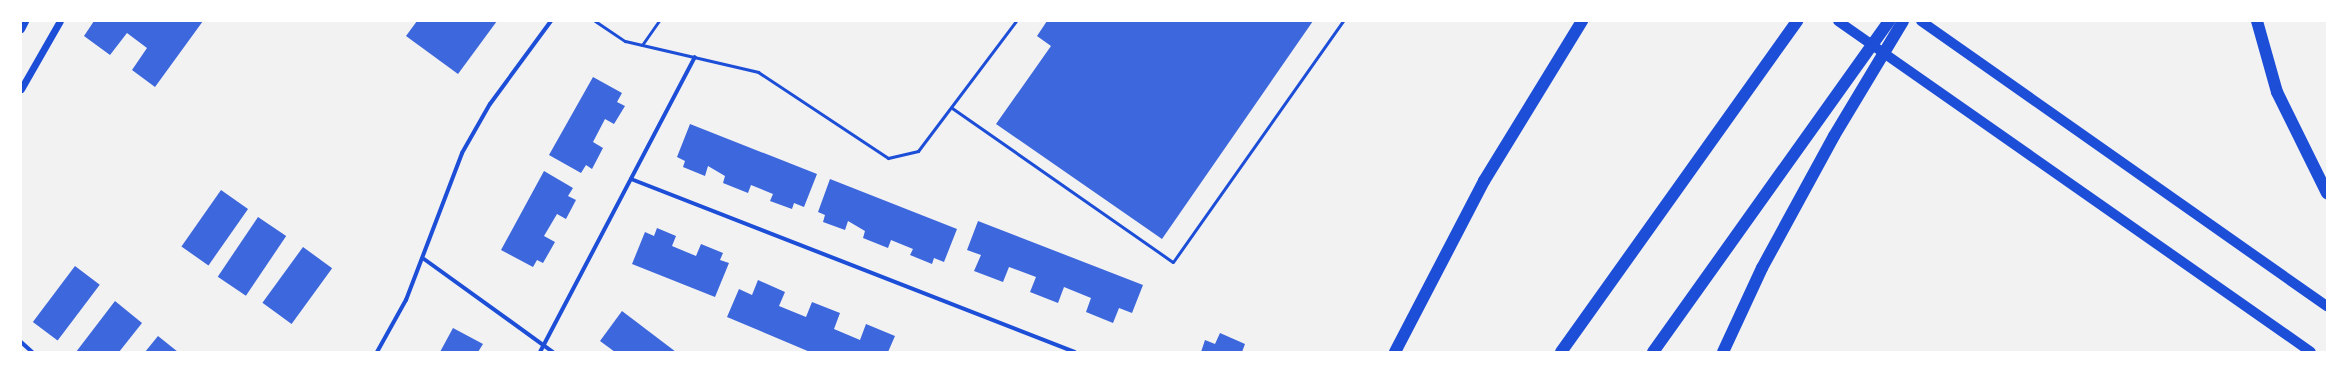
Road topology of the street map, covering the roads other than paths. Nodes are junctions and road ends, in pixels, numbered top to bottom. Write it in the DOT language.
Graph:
graph roads {
  1 [pos="25,21"];
  2 [pos="60,21"];
  3 [pos="551,21"];
  4 [pos="595,21"];
  5 [pos="659,21"];
  6 [pos="1016,21"];
  7 [pos="1344,21"];
  8 [pos="1582,21"];
  9 [pos="1797,21"];
  10 [pos="1838,21"];
  11 [pos="1889,21"];
  12 [pos="1904,21"];
  13 [pos="1921,21"];
  14 [pos="2257,21"];
  15 [pos="21,29"];
  16 [pos="642,45"];
  17 [pos="695,57"];
  18 [pos="21,89"];
  19 [pos="952,108"];
  20 [pos="631,179"];
  21 [pos="2327,193"];
  22 [pos="424,259"];
  23 [pos="2327,306"];
  24 [pos="21,342"];
  25 [pos="543,345"];
  26 [pos="32,352"];
  27 [pos="376,352"];
  28 [pos="540,352"];
  29 [pos="553,352"];
  30 [pos="1074,352"];
  31 [pos="1395,352"];
  32 [pos="1561,352"];
  33 [pos="1653,352"];
  34 [pos="1723,352"];
  35 [pos="2311,352"];
  1 -- 15 [label="street"];
  2 -- 18 [label="street"];
  3 -- 22 [label="street"];
  4 -- 16 [label="lane"];
  5 -- 16 [label="lane"];
  6 -- 19 [label="lane"];
  7 -- 19 [label="lane"];
  8 -- 31 [label="highway"];
  9 -- 32 [label="highway"];
  10 -- 35 [label="main road"];
  11 -- 33 [label="highway"];
  12 -- 34 [label="highway"];
  13 -- 23 [label="main road"];
  14 -- 21 [label="highway"];
  16 -- 17 [label="lane"];
  17 -- 19 [label="lane"];
  17 -- 20 [label="street"];
  20 -- 25 [label="street"];
  20 -- 30 [label="street"];
  22 -- 25 [label="street"];
  22 -- 27 [label="street"];
  24 -- 26 [label="street"];
  25 -- 28 [label="street"];
  25 -- 29 [label="street"];
}
